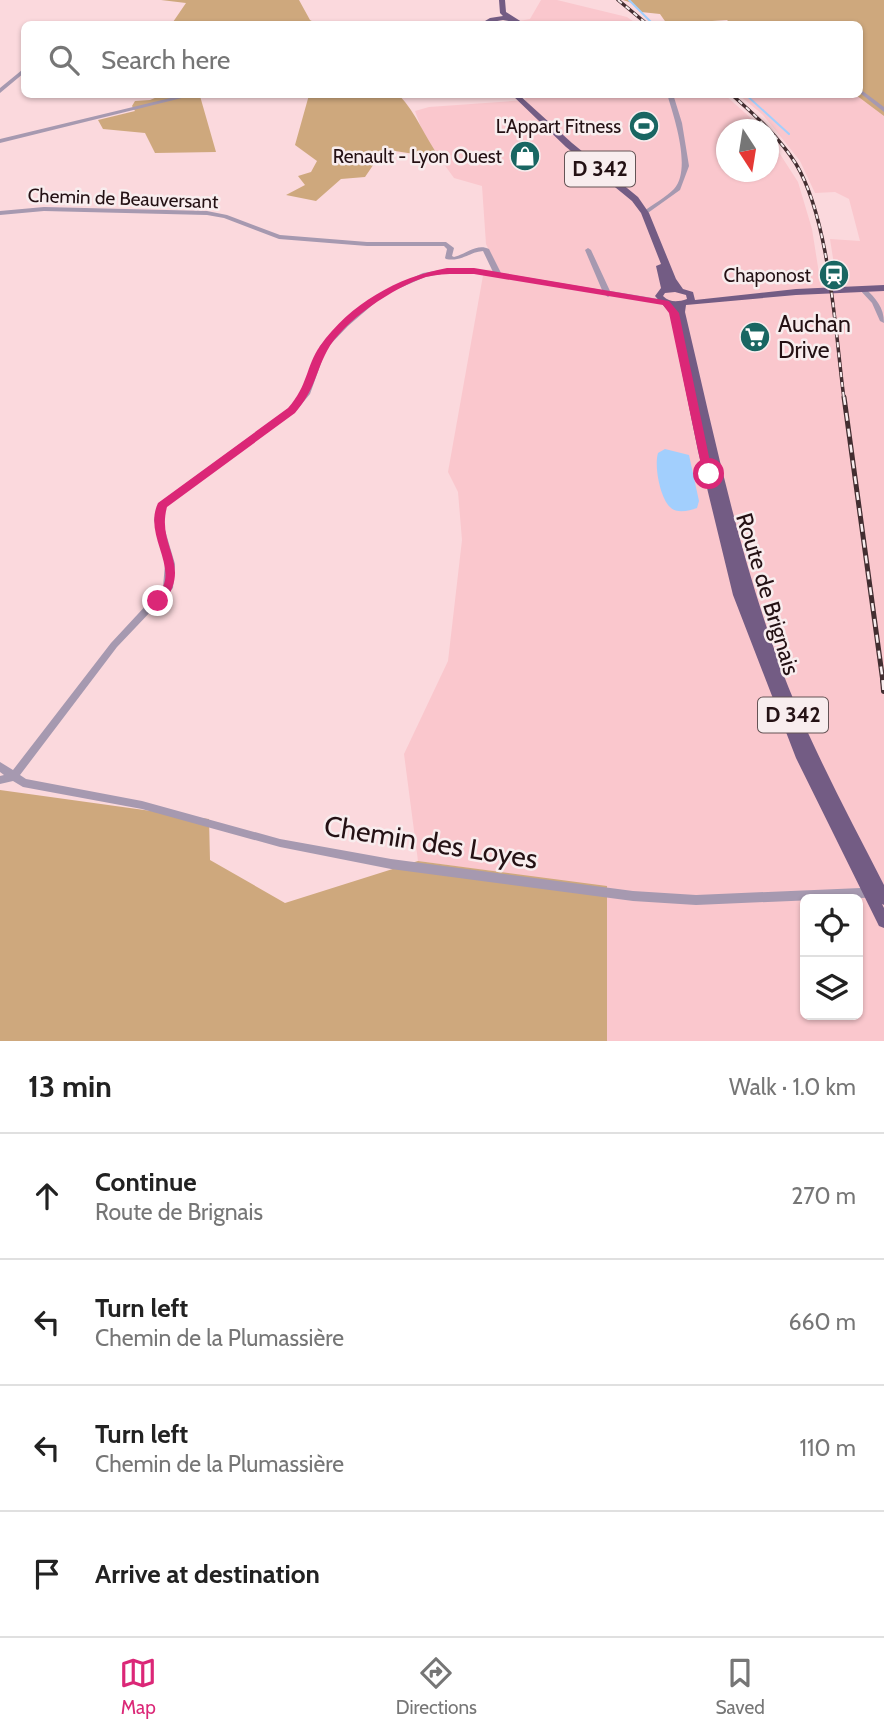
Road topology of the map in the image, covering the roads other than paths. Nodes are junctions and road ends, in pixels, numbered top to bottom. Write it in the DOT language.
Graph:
graph roads {
  1 [pos="496,0"];
  2 [pos="502,0"];
  3 [pos="492,19"];
  4 [pos="510,19"];
  5 [pos="488,21"];
  6 [pos="515,21"];
  7 [pos="21,74"];
  8 [pos="0,91"];
  9 [pos="863,94"];
  10 [pos="179,98"];
  11 [pos="519,98"];
  12 [pos="671,98"];
  13 [pos="884,110"];
  14 [pos="0,141"];
  15 [pos="659,202"];
  16 [pos="639,204"];
  17 [pos="0,213"];
  18 [pos="645,213"];
  19 [pos="588,250"];
  20 [pos="659,253"];
  21 [pos="498,275"];
  22 [pos="884,288"];
  23 [pos="863,289"];
  24 [pos="680,290"];
  25 [pos="796,292"];
  26 [pos="608,295"];
  27 [pos="664,297"];
  28 [pos="687,301"];
  29 [pos="875,302"];
  30 [pos="884,321"];
  31 [pos="0,766"];
  32 [pos="13,777"];
  33 [pos="0,780"];
  34 [pos="879,894"];
  35 [pos="884,922"];
  1 -- 3 [label="main road"];
  2 -- 4 [label="main road"];
  3 -- 4 [label="main road"];
  3 -- 5 [label="main road"];
  4 -- 6 [label="main road"];
  7 -- 8 [label="street"];
  9 -- 13 [label="street"];
  10 -- 14 [label="street"];
  11 -- 16 [label="main road, Route de Brignais / D 342"];
  12 -- 15 [label="street"];
  15 -- 16 [label="street"];
  15 -- 18 [label="street"];
  16 -- 18 [label="main road, Route de Brignais / D 342"];
  17 -- 21 [label="street, Chemin de Beauversant"];
  18 -- 20 [label="main road, Route de Brignais / D 342"];
  19 -- 26 [label="street"];
  20 -- 24 [label="main road, Route de Brignais / D 342"];
  20 -- 27 [label="main road, Route de Brignais / D 342"];
  21 -- 26 [label="street"];
  21 -- 32 [label="street"];
  22 -- 23 [label="main road"];
  22 -- 25 [label="main road"];
  22 -- 29 [label="street"];
  23 -- 25 [label="main road"];
  23 -- 29 [label="street"];
  24 -- 27 [label="main road"];
  24 -- 28 [label="main road"];
  25 -- 28 [label="main road"];
  26 -- 27 [label="street"];
  27 -- 28 [label="main road"];
  27 -- 34 [label="main road, Route de Brignais / D 342"];
  28 -- 34 [label="main road, Route de Brignais / D 342"];
  29 -- 30 [label="street"];
  31 -- 32 [label="street, Chemin des Loyes"];
  32 -- 33 [label="street"];
  32 -- 34 [label="street, Chemin des Loyes"];
  34 -- 35 [label="main road, Route de Brignais / D 342"];
}
